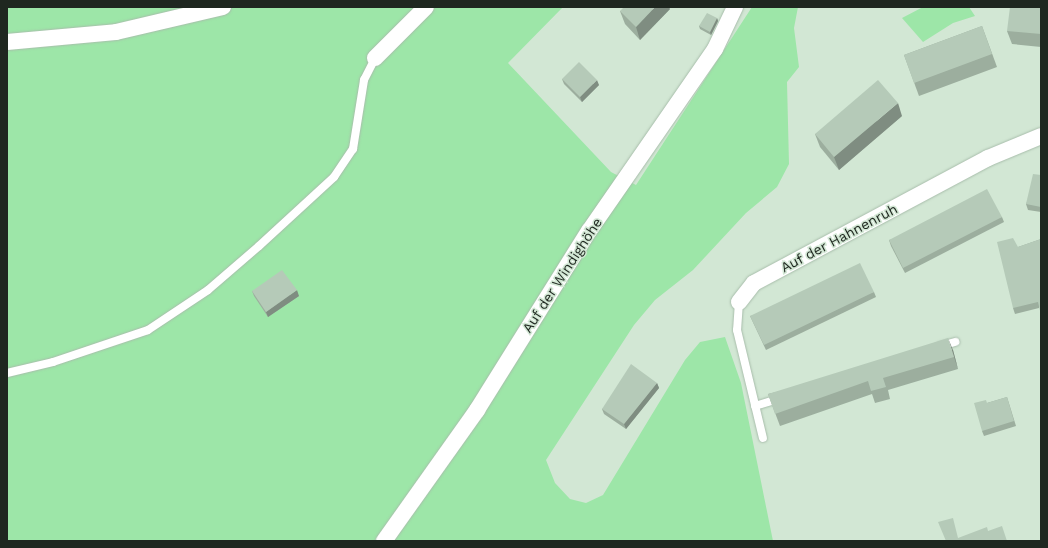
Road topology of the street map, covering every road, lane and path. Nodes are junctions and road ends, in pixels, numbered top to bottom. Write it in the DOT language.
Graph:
graph roads {
  1 [pos="223,7"];
  2 [pos="426,7"];
  3 [pos="735,7"];
  4 [pos="7,42"];
  5 [pos="375,58"];
  6 [pos="1041,136"];
  7 [pos="739,302"];
  8 [pos="955,342"];
  9 [pos="933,349"];
  10 [pos="7,373"];
  11 [pos="792,394"];
  12 [pos="755,406"];
  13 [pos="763,438"];
  14 [pos="384,541"];
  1 -- 4 [label="street"];
  2 -- 5 [label="street"];
  3 -- 14 [label="street, Auf der Windighöhe"];
  5 -- 10 [label="lane"];
  6 -- 7 [label="street, Auf der Hahnenruh"];
  7 -- 12 [label="lane, Auf der Hahnenruh"];
  8 -- 9 [label="lane"];
  11 -- 12 [label="lane"];
  12 -- 13 [label="lane, Auf der Hahnenruh"];
}
